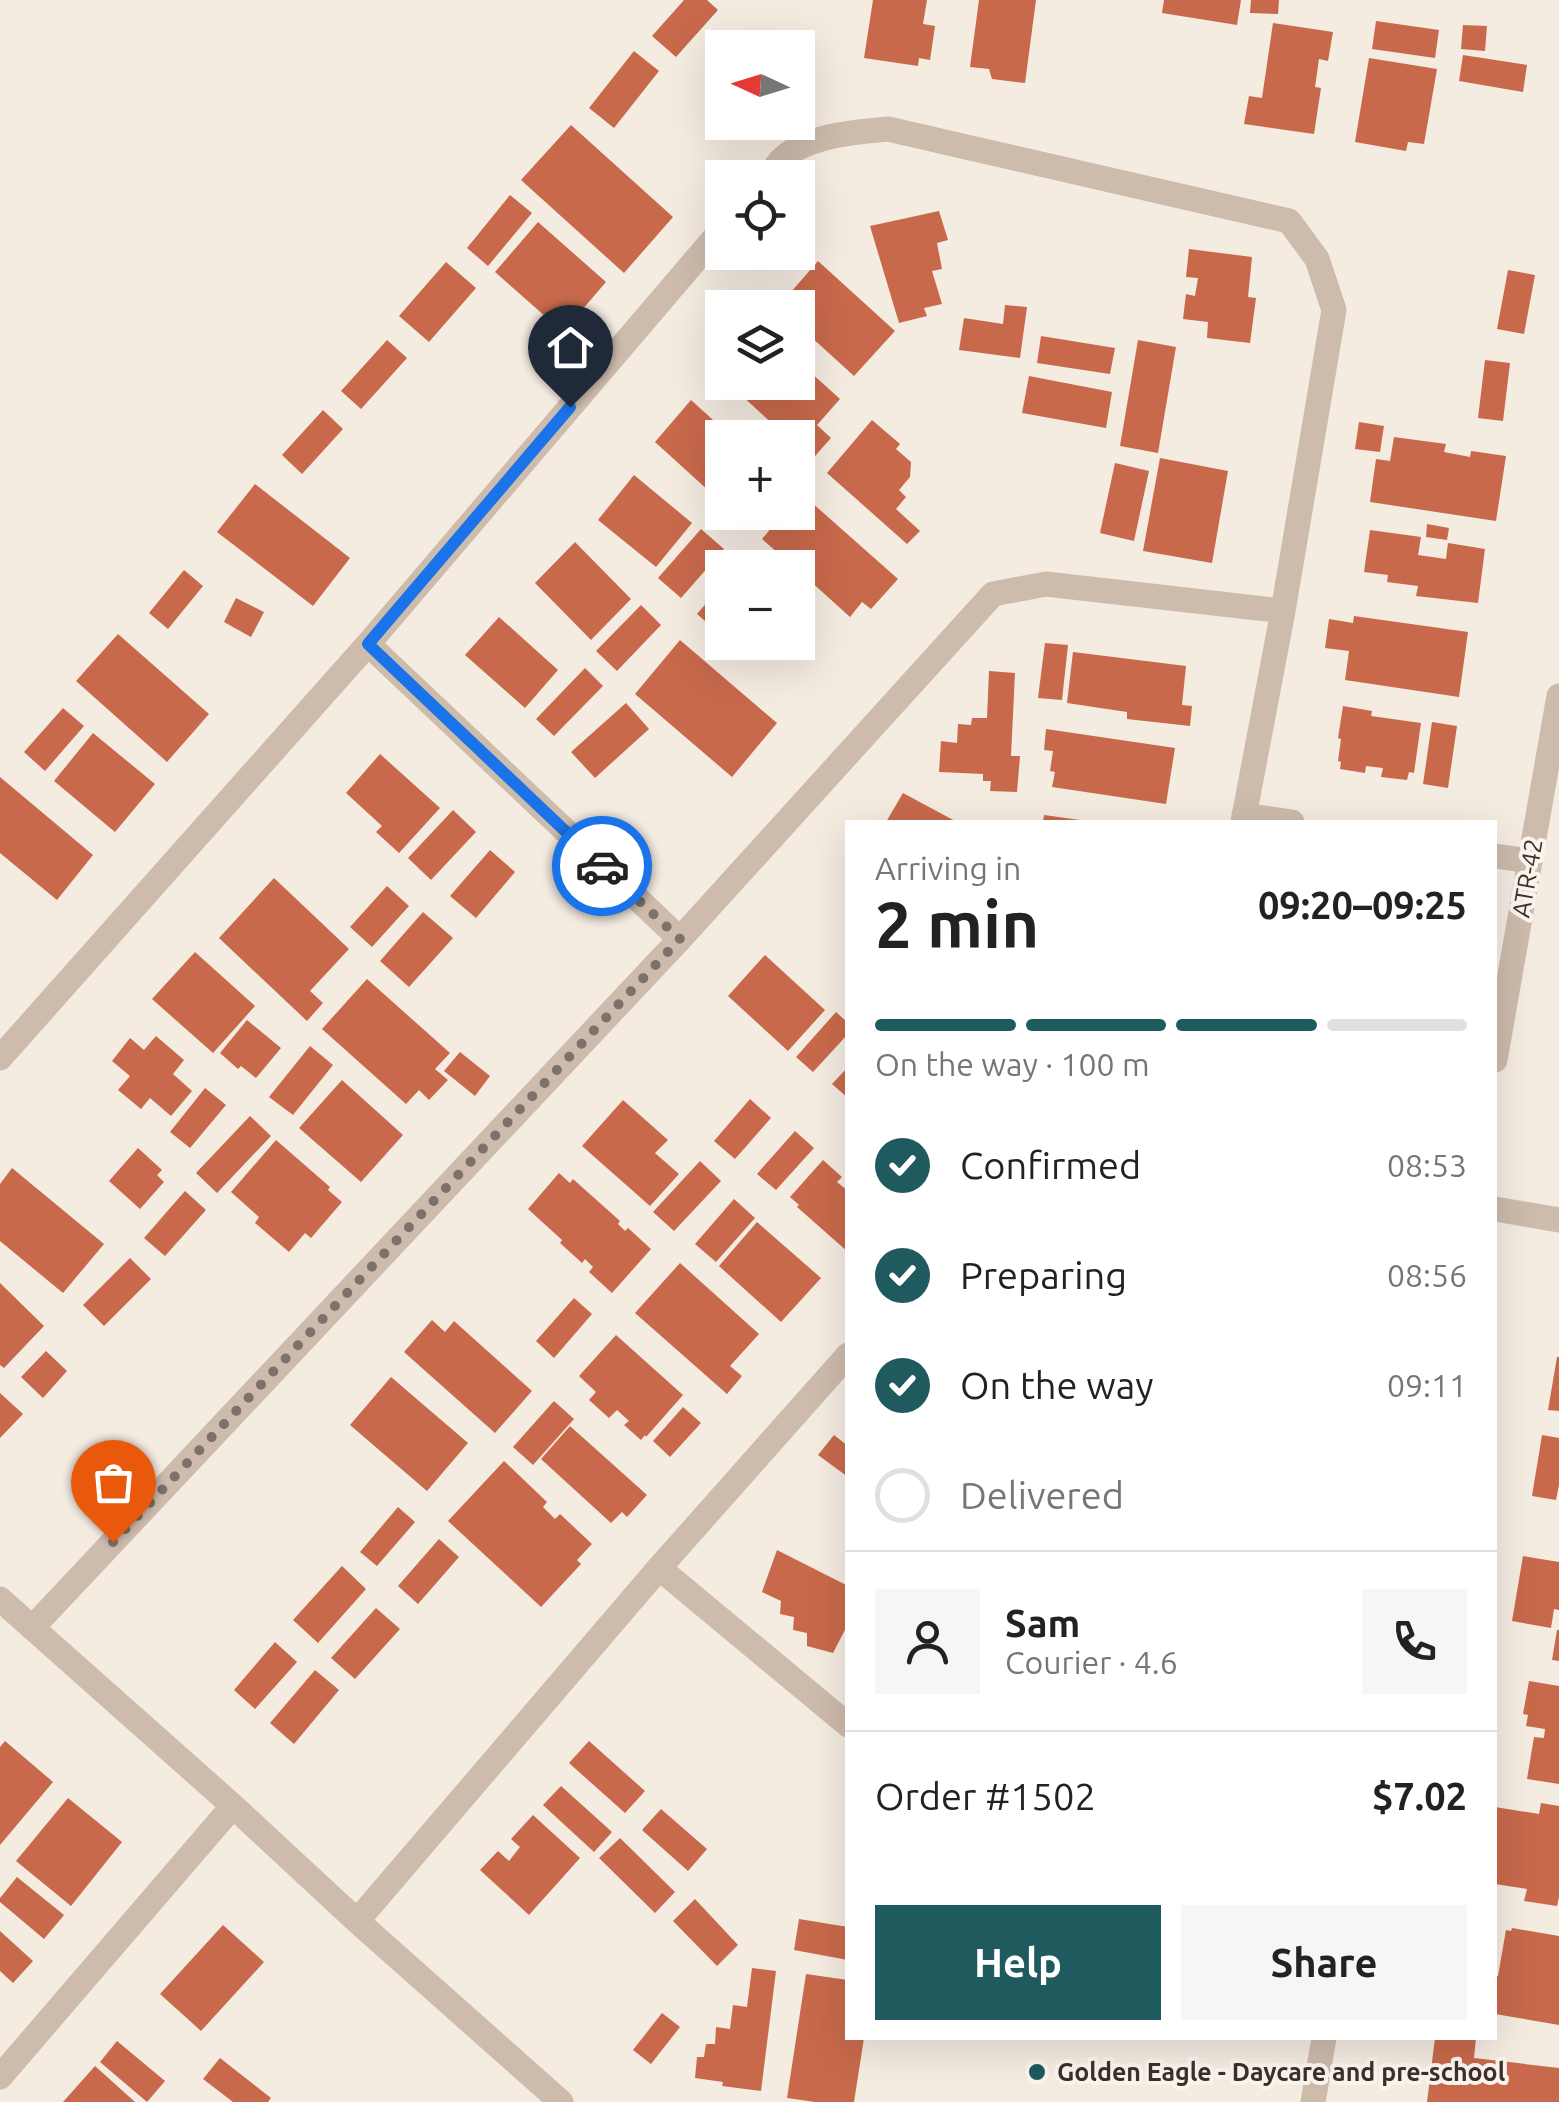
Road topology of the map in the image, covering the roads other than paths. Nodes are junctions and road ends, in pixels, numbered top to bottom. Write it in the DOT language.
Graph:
graph roads {
  1 [pos="782,160"];
  2 [pos="705,249"];
  3 [pos="1283,611"];
  4 [pos="368,644"];
  5 [pos="1559,696"];
  6 [pos="1244,819"];
  7 [pos="1497,856"];
  8 [pos="1530,861"];
  9 [pos="680,939"];
  10 [pos="1497,1049"];
  11 [pos="0,1058"];
  12 [pos="1497,1209"];
  13 [pos="1559,1220"];
  14 [pos="845,1358"];
  15 [pos="659,1568"];
  16 [pos="0,1599"];
  17 [pos="32,1628"];
  18 [pos="845,1723"];
  19 [pos="233,1806"];
  20 [pos="356,1921"];
  21 [pos="1324,2040"];
  22 [pos="0,2076"];
  23 [pos="561,2102"];
  24 [pos="1312,2102"];
  1 -- 3 [label="street"];
  2 -- 4 [label="street"];
  3 -- 6 [label="street"];
  3 -- 9 [label="street"];
  4 -- 9 [label="street"];
  4 -- 11 [label="street"];
  5 -- 8 [label="street, ATR-42"];
  7 -- 8 [label="street"];
  8 -- 10 [label="street, ATR-42"];
  9 -- 17 [label="street"];
  12 -- 13 [label="street"];
  14 -- 15 [label="street"];
  15 -- 18 [label="street"];
  15 -- 20 [label="street"];
  16 -- 17 [label="street"];
  17 -- 19 [label="street"];
  19 -- 20 [label="street"];
  19 -- 22 [label="street"];
  20 -- 23 [label="street"];
  21 -- 24 [label="street"];
}
